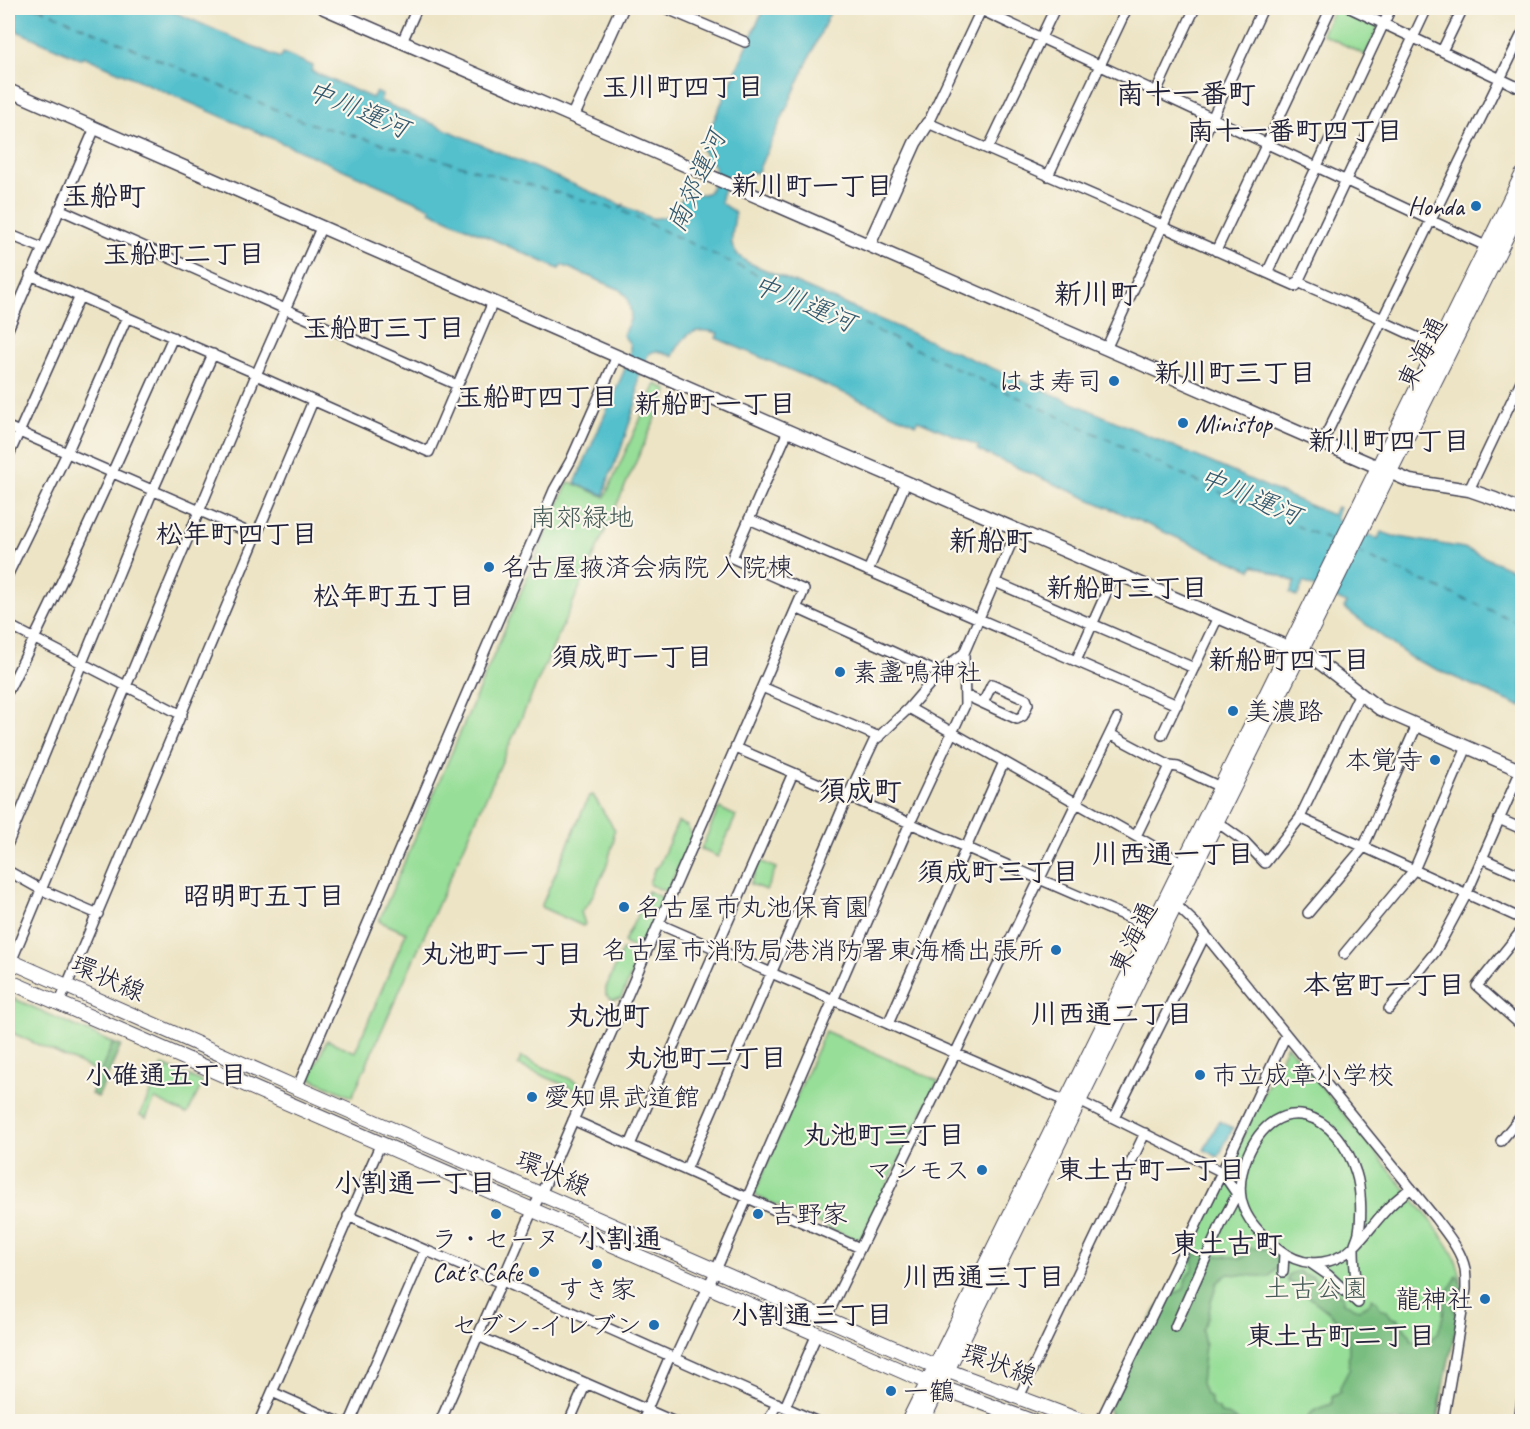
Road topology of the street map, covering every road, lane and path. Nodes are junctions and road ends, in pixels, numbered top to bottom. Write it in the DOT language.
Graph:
graph roads {
  1 [pos="324,8"];
  2 [pos="417,8"];
  3 [pos="622,8"];
  4 [pos="665,8"];
  5 [pos="1055,8"];
  6 [pos="1126,8"];
  7 [pos="1196,8"];
  8 [pos="1263,8"];
  9 [pos="1331,8"];
  10 [pos="1350,8"];
  11 [pos="1391,8"];
  12 [pos="1427,8"];
  13 [pos="1463,8"];
  14 [pos="981,9"];
  15 [pos="1384,23"];
  16 [pos="1522,34"];
  17 [pos="1413,37"];
  18 [pos="1041,38"];
  19 [pos="402,42"];
  20 [pos="745,42"];
  21 [pos="1442,51"];
  22 [pos="1100,65"];
  23 [pos="1500,78"];
  24 [pos="1522,88"];
  25 [pos="8,90"];
  26 [pos="1156,92"];
  27 [pos="573,116"];
  28 [pos="1212,118"];
  29 [pos="928,123"];
  30 [pos="95,128"];
  31 [pos="1267,144"];
  32 [pos="988,149"];
  33 [pos="1317,167"];
  34 [pos="1522,175"];
  35 [pos="1048,176"];
  36 [pos="1346,181"];
  37 [pos="1522,205"];
  38 [pos="59,209"];
  39 [pos="1431,220"];
  40 [pos="1162,226"];
  41 [pos="321,228"];
  42 [pos="8,234"];
  43 [pos="869,245"];
  44 [pos="42,248"];
  45 [pos="1493,250"];
  46 [pos="1216,251"];
  47 [pos="1267,273"];
  48 [pos="30,275"];
  49 [pos="1298,282"];
  50 [pos="80,296"];
  51 [pos="493,302"];
  52 [pos="286,308"];
  53 [pos="127,317"];
  54 [pos="1382,320"];
  55 [pos="8,329"];
  56 [pos="173,337"];
  57 [pos="1438,347"];
  58 [pos="1106,348"];
  59 [pos="213,354"];
  60 [pos="620,357"];
  61 [pos="257,374"];
  62 [pos="1522,379"];
  63 [pos="457,385"];
  64 [pos="313,401"];
  65 [pos="8,427"];
  66 [pos="788,431"];
  67 [pos="19,432"];
  68 [pos="1322,442"];
  69 [pos="67,453"];
  70 [pos="8,457"];
  71 [pos="1384,470"];
  72 [pos="112,473"];
  73 [pos="906,482"];
  74 [pos="153,490"];
  75 [pos="1469,490"];
  76 [pos="200,511"];
  77 [pos="1522,511"];
  78 [pos="749,519"];
  79 [pos="1017,530"];
  80 [pos="257,536"];
  81 [pos="868,571"];
  82 [pos="1115,573"];
  83 [pos="8,574"];
  84 [pos="995,582"];
  85 [pos="1318,603"];
  86 [pos="796,608"];
  87 [pos="1218,617"];
  88 [pos="979,619"];
  89 [pos="1092,624"];
  90 [pos="8,625"];
  91 [pos="34,639"];
  92 [pos="1288,647"];
  93 [pos="1303,650"];
  94 [pos="964,653"];
  95 [pos="81,662"];
  96 [pos="1076,662"];
  97 [pos="1194,668"];
  98 [pos="939,673"];
  99 [pos="127,686"];
  100 [pos="762,687"];
  101 [pos="8,691"];
  102 [pos="1360,693"];
  103 [pos="964,695"];
  104 [pos="983,703"];
  105 [pos="1177,705"];
  106 [pos="909,708"];
  107 [pos="182,715"];
  108 [pos="1117,718"];
  109 [pos="1417,725"];
  110 [pos="952,733"];
  111 [pos="1110,734"];
  112 [pos="1162,735"];
  113 [pos="879,737"];
  114 [pos="1467,747"];
  115 [pos="736,748"];
  116 [pos="1004,762"];
  117 [pos="1170,766"];
  118 [pos="1522,771"];
  119 [pos="793,772"];
  120 [pos="1220,787"];
  121 [pos="848,796"];
  122 [pos="1077,803"];
  123 [pos="1300,818"];
  124 [pos="1499,819"];
  125 [pos="1217,822"];
  126 [pos="910,823"];
  127 [pos="1522,829"];
  128 [pos="1136,836"];
  129 [pos="8,843"];
  130 [pos="967,847"];
  131 [pos="1363,848"];
  132 [pos="1482,858"];
  133 [pos="1183,862"];
  134 [pos="1414,870"];
  135 [pos="8,871"];
  136 [pos="1522,876"];
  137 [pos="1040,879"];
  138 [pos="42,890"];
  139 [pos="1466,895"];
  140 [pos="1171,899"];
  141 [pos="1308,913"];
  142 [pos="98,914"];
  143 [pos="1522,920"];
  144 [pos="659,924"];
  145 [pos="1157,929"];
  146 [pos="1522,930"];
  147 [pos="1205,935"];
  148 [pos="716,949"];
  149 [pos="1344,954"];
  150 [pos="9,961"];
  151 [pos="772,973"];
  152 [pos="8,981"];
  153 [pos="67,986"];
  154 [pos="832,1000"];
  155 [pos="59,1004"];
  156 [pos="1389,1009"];
  157 [pos="888,1024"];
  158 [pos="1522,1026"];
  159 [pos="1286,1035"];
  160 [pos="956,1054"];
  161 [pos="297,1088"];
  162 [pos="1072,1101"];
  163 [pos="1522,1115"];
  164 [pos="1114,1118"];
  165 [pos="573,1120"];
  166 [pos="1145,1133"];
  167 [pos="1501,1141"];
  168 [pos="381,1143"];
  169 [pos="630,1145"];
  170 [pos="686,1170"];
  171 [pos="1222,1172"];
  172 [pos="1411,1188"];
  173 [pos="541,1194"];
  174 [pos="1239,1194"];
  175 [pos="747,1197"];
  176 [pos="533,1209"];
  177 [pos="348,1215"];
  178 [pos="1354,1246"];
  179 [pos="860,1248"];
  180 [pos="425,1250"];
  181 [pos="1284,1254"];
  182 [pos="1308,1262"];
  183 [pos="716,1270"];
  184 [pos="1283,1272"];
  185 [pos="501,1282"];
  186 [pos="707,1286"];
  187 [pos="826,1318"];
  188 [pos="1175,1327"];
  189 [pos="817,1334"];
  190 [pos="478,1336"];
  191 [pos="672,1357"];
  192 [pos="941,1368"];
  193 [pos="586,1383"];
  194 [pos="934,1384"];
  195 [pos="272,1392"];
  196 [pos="1019,1397"];
  197 [pos="1522,1399"];
  198 [pos="781,1405"];
  199 [pos="647,1409"];
  200 [pos="259,1422"];
  201 [pos="339,1422"];
  202 [pos="350,1422"];
  203 [pos="440,1422"];
  204 [pos="569,1422"];
  205 [pos="642,1422"];
  206 [pos="675,1422"];
  207 [pos="768,1422"];
  208 [pos="818,1422"];
  209 [pos="908,1422"];
  210 [pos="922,1422"];
  211 [pos="1034,1422"];
  212 [pos="1084,1422"];
  213 [pos="1100,1422"];
  214 [pos="1443,1422"];
  215 [pos="1519,1422"];
  1 -- 19 [label="street"];
  2 -- 19 [label="street"];
  3 -- 27 [label="street"];
  4 -- 20 [label="street"];
  5 -- 18 [label="street"];
  6 -- 22 [label="street"];
  7 -- 26 [label="street"];
  8 -- 28 [label="street"];
  9 -- 31 [label="street"];
  10 -- 15 [label="street"];
  11 -- 15 [label="street"];
  12 -- 17 [label="street"];
  13 -- 21 [label="street"];
  14 -- 18 [label="street"];
  14 -- 29 [label="street"];
  15 -- 17 [label="street"];
  15 -- 33 [label="street"];
  16 -- 23 [label="street"];
  17 -- 21 [label="street"];
  17 -- 36 [label="street"];
  18 -- 22 [label="street"];
  18 -- 32 [label="street"];
  19 -- 27 [label="street"];
  21 -- 23 [label="street"];
  22 -- 26 [label="street"];
  22 -- 35 [label="street"];
  23 -- 24 [label="street"];
  23 -- 39 [label="street"];
  25 -- 30 [label="street"];
  26 -- 28 [label="street"];
  27 -- 43 [label="street"];
  28 -- 31 [label="street"];
  28 -- 40 [label="street"];
  29 -- 32 [label="street"];
  29 -- 43 [label="street"];
  30 -- 38 [label="street"];
  30 -- 41 [label="street"];
  31 -- 33 [label="street"];
  31 -- 46 [label="street"];
  32 -- 35 [label="street"];
  33 -- 36 [label="street"];
  33 -- 47 [label="street"];
  34 -- 45 [label="main road"];
  35 -- 40 [label="street"];
  36 -- 39 [label="street"];
  36 -- 49 [label="street"];
  37 -- 45 [label="main road, 東海通"];
  38 -- 44 [label="street"];
  38 -- 52 [label="street"];
  39 -- 45 [label="street"];
  39 -- 54 [label="street"];
  40 -- 46 [label="street"];
  40 -- 58 [label="street"];
  41 -- 51 [label="street"];
  41 -- 52 [label="street"];
  42 -- 44 [label="street"];
  43 -- 58 [label="street"];
  44 -- 48 [label="street"];
  45 -- 57 [label="main road"];
  45 -- 71 [label="main road, 東海通"];
  46 -- 47 [label="street"];
  47 -- 49 [label="street"];
  48 -- 50 [label="street"];
  48 -- 55 [label="street"];
  49 -- 54 [label="street"];
  50 -- 53 [label="street"];
  50 -- 67 [label="street"];
  51 -- 60 [label="street"];
  51 -- 63 [label="street"];
  52 -- 61 [label="street"];
  52 -- 63 [label="street"];
  53 -- 56 [label="street"];
  53 -- 69 [label="street"];
  54 -- 57 [label="street"];
  54 -- 68 [label="street"];
  56 -- 59 [label="street"];
  56 -- 72 [label="street"];
  57 -- 71 [label="main road"];
  58 -- 68 [label="street"];
  59 -- 61 [label="street"];
  59 -- 74 [label="street"];
  60 -- 66 [label="street"];
  60 -- 161 [label="street"];
  61 -- 64 [label="street"];
  61 -- 76 [label="street"];
  62 -- 75 [label="street"];
  63 -- 64 [label="street"];
  64 -- 80 [label="street"];
  65 -- 67 [label="street"];
  66 -- 73 [label="street"];
  66 -- 78 [label="street"];
  67 -- 69 [label="street"];
  67 -- 70 [label="street"];
  68 -- 71 [label="street"];
  69 -- 72 [label="street"];
  69 -- 83 [label="street"];
  71 -- 75 [label="street"];
  71 -- 85 [label="main road"];
  72 -- 74 [label="street"];
  72 -- 91 [label="street"];
  73 -- 79 [label="street"];
  73 -- 81 [label="street"];
  74 -- 76 [label="street"];
  74 -- 95 [label="street"];
  75 -- 77 [label="street"];
  76 -- 80 [label="street"];
  76 -- 99 [label="street"];
  78 -- 81 [label="street"];
  78 -- 86 [label="street"];
  79 -- 82 [label="street"];
  79 -- 84 [label="street"];
  80 -- 107 [label="street"];
  81 -- 88 [label="street"];
  82 -- 87 [label="street"];
  82 -- 89 [label="street"];
  84 -- 88 [label="street"];
  84 -- 89 [label="street"];
  85 -- 92 [label="main road"];
  85 -- 93 [label="main road, 東海通"];
  86 -- 98 [label="street"];
  86 -- 100 [label="street"];
  87 -- 92 [label="street"];
  87 -- 97 [label="street"];
  88 -- 94 [label="street"];
  88 -- 96 [label="street"];
  89 -- 96 [label="street"];
  89 -- 97 [label="street"];
  90 -- 91 [label="street"];
  91 -- 95 [label="street"];
  91 -- 101 [label="street"];
  92 -- 93 [label="street"];
  92 -- 120 [label="main road"];
  93 -- 102 [label="street"];
  93 -- 125 [label="main road, 東海通"];
  94 -- 98 [label="street"];
  94 -- 103 [label="street"];
  95 -- 99 [label="street"];
  95 -- 129 [label="street"];
  96 -- 105 [label="street"];
  97 -- 105 [label="street"];
  98 -- 106 [label="street"];
  99 -- 107 [label="street"];
  99 -- 138 [label="street"];
  100 -- 113 [label="street"];
  100 -- 115 [label="street"];
  102 -- 109 [label="street"];
  102 -- 123 [label="street"];
  103 -- 104 [label="street"];
  103 -- 110 [label="street"];
  104 -- 104 [label="street"];
  105 -- 112 [label="street"];
  106 -- 110 [label="street"];
  106 -- 113 [label="street"];
  107 -- 142 [label="street"];
  108 -- 111 [label="street"];
  109 -- 114 [label="street"];
  109 -- 131 [label="street"];
  110 -- 116 [label="street"];
  110 -- 126 [label="street"];
  111 -- 117 [label="street"];
  111 -- 122 [label="street"];
  113 -- 121 [label="street"];
  114 -- 118 [label="street"];
  114 -- 134 [label="street"];
  115 -- 119 [label="street"];
  115 -- 144 [label="street"];
  116 -- 122 [label="street"];
  116 -- 130 [label="street"];
  117 -- 120 [label="street"];
  117 -- 128 [label="street"];
  118 -- 124 [label="street"];
  119 -- 121 [label="street"];
  119 -- 148 [label="street"];
  120 -- 133 [label="main road"];
  121 -- 126 [label="street"];
  121 -- 151 [label="street"];
  122 -- 128 [label="street"];
  122 -- 137 [label="street"];
  123 -- 125 [label="street"];
  123 -- 131 [label="street"];
  124 -- 127 [label="street"];
  124 -- 132 [label="street"];
  125 -- 140 [label="main road, 東海通"];
  126 -- 130 [label="street"];
  126 -- 154 [label="street"];
  128 -- 133 [label="street"];
  130 -- 137 [label="street"];
  130 -- 157 [label="street"];
  131 -- 134 [label="street"];
  131 -- 141 [label="street"];
  132 -- 136 [label="street"];
  132 -- 139 [label="street"];
  133 -- 140 [label="main road"];
  134 -- 139 [label="street"];
  134 -- 149 [label="street"];
  135 -- 138 [label="street"];
  137 -- 145 [label="street"];
  137 -- 160 [label="street"];
  138 -- 142 [label="street"];
  138 -- 150 [label="street"];
  139 -- 143 [label="street"];
  139 -- 156 [label="street"];
  140 -- 145 [label="main road, 東海通"];
  140 -- 147 [label="street"];
  142 -- 153 [label="street"];
  144 -- 148 [label="street"];
  144 -- 165 [label="street"];
  145 -- 162 [label="main road, 東海通"];
  146 -- 158 [label="street"];
  147 -- 159 [label="street"];
  147 -- 164 [label="street"];
  148 -- 151 [label="street"];
  148 -- 169 [label="street"];
  150 -- 153 [label="main road, 環状線"];
  151 -- 154 [label="street"];
  151 -- 170 [label="street"];
  152 -- 155 [label="main road, 環状線"];
  153 -- 155 [label="street"];
  153 -- 161 [label="main road, 環状線"];
  154 -- 157 [label="street"];
  154 -- 175 [label="street"];
  155 -- 168 [label="main road, 環状線"];
  157 -- 160 [label="street"];
  159 -- 171 [label="street"];
  159 -- 172 [label="street"];
  160 -- 162 [label="street"];
  160 -- 179 [label="street"];
  161 -- 173 [label="main road, 環状線"];
  162 -- 164 [label="street"];
  162 -- 192 [label="main road, 東海通"];
  163 -- 167 [label="street"];
  164 -- 166 [label="street"];
  165 -- 169 [label="street"];
  165 -- 173 [label="street"];
  166 -- 171 [label="street"];
  166 -- 196 [label="street"];
  168 -- 176 [label="main road, 環状線"];
  168 -- 177 [label="street"];
  169 -- 170 [label="street"];
  170 -- 175 [label="street"];
  171 -- 174 [label="street"];
  171 -- 213 [label="street"];
  172 -- 178 [label="street"];
  172 -- 214 [label="street"];
  173 -- 176 [label="street"];
  173 -- 183 [label="main road, 環状線"];
  174 -- 178 [label="street"];
  174 -- 181 [label="street"];
  174 -- 188 [label="street"];
  175 -- 179 [label="street"];
  175 -- 183 [label="street"];
  176 -- 185 [label="street"];
  176 -- 186 [label="main road, 環状線"];
  177 -- 180 [label="street"];
  177 -- 195 [label="street"];
  178 -- 182 [label="street"];
  178 -- 182 [label="street"];
  179 -- 187 [label="street"];
  180 -- 185 [label="street"];
  180 -- 202 [label="street"];
  181 -- 182 [label="street"];
  181 -- 184 [label="street"];
  183 -- 186 [label="street"];
  183 -- 187 [label="main road, 環状線"];
  185 -- 190 [label="street"];
  185 -- 191 [label="street"];
  186 -- 189 [label="main road, 環状線"];
  186 -- 191 [label="street"];
  187 -- 192 [label="main road, 環状線"];
  189 -- 194 [label="main road, 環状線"];
  189 -- 198 [label="street"];
  190 -- 193 [label="street"];
  190 -- 203 [label="street"];
  191 -- 198 [label="street"];
  191 -- 199 [label="street"];
  192 -- 194 [label="main road, 東海通"];
  192 -- 196 [label="main road, 環状線"];
  193 -- 199 [label="street"];
  193 -- 204 [label="street"];
  194 -- 209 [label="main road, 東海通"];
  194 -- 210 [label="main road, 東海通"];
  194 -- 211 [label="main road, 環状線"];
  195 -- 200 [label="street"];
  195 -- 201 [label="street"];
  196 -- 212 [label="main road, 環状線"];
  197 -- 215 [label="street"];
  198 -- 207 [label="street"];
  198 -- 208 [label="street"];
  199 -- 205 [label="street"];
  199 -- 206 [label="street"];
}
